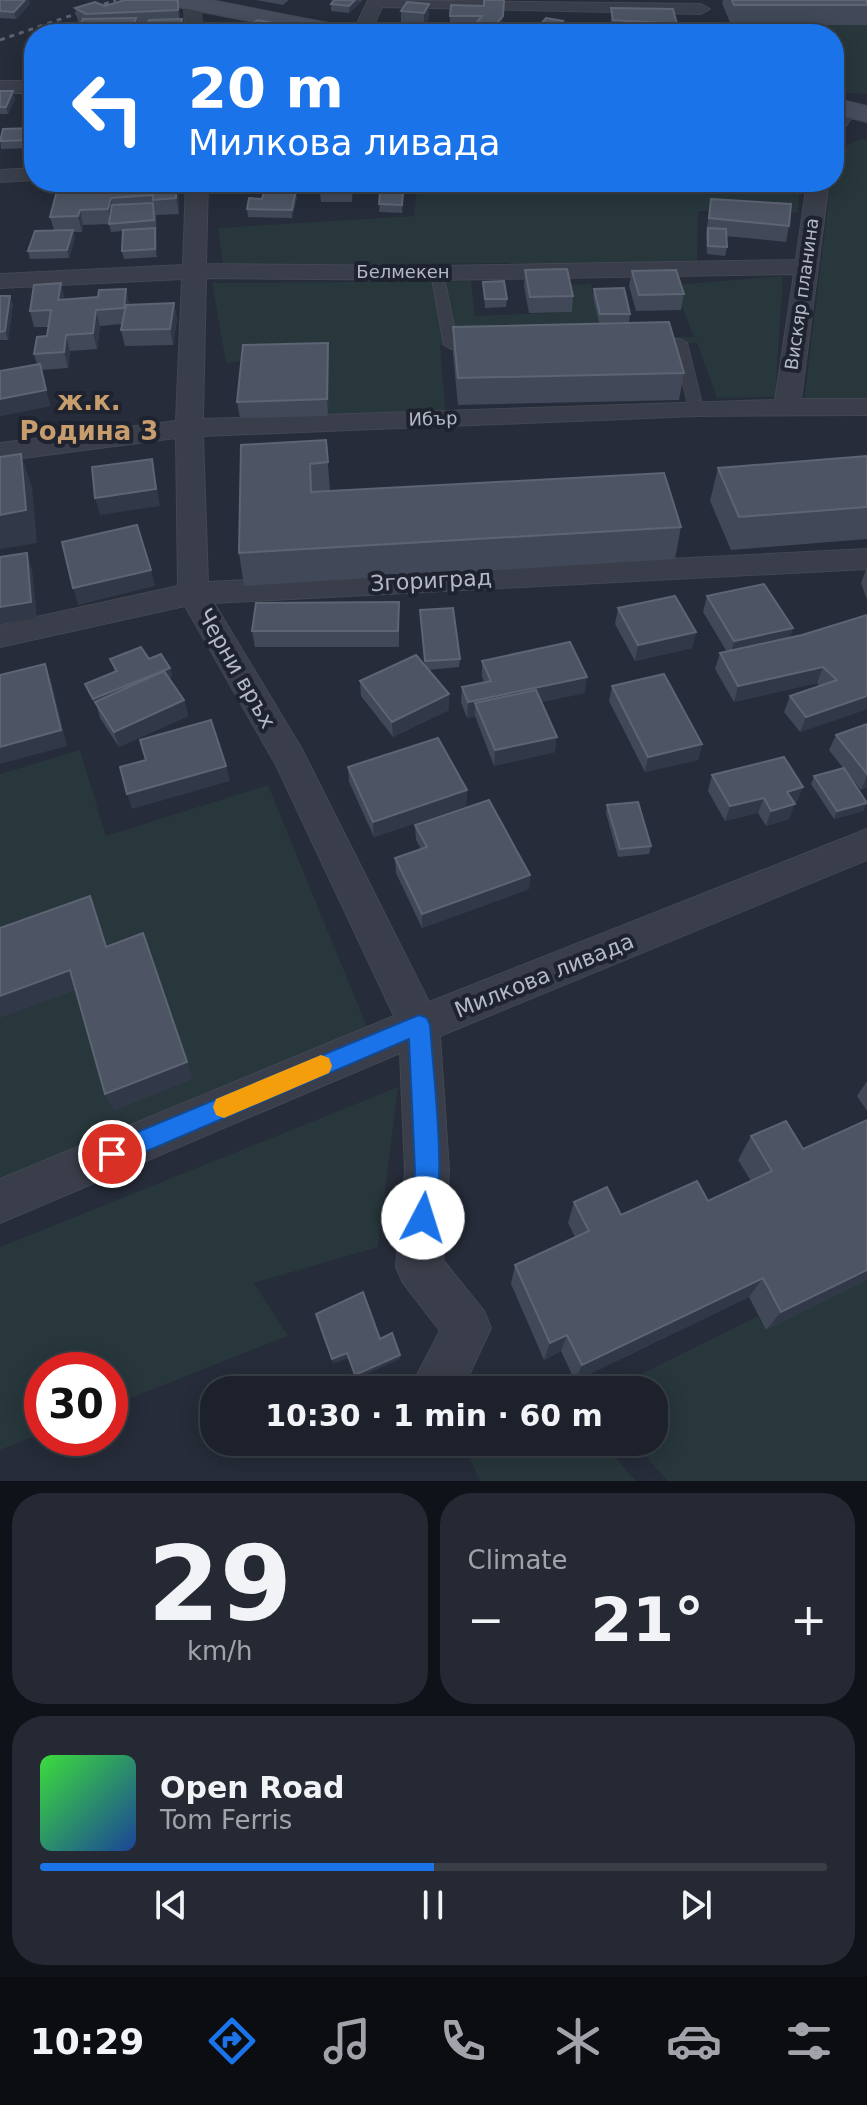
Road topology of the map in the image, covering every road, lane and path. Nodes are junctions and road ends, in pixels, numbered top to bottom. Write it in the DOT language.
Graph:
graph roads {
  1 [pos="188,1"];
  2 [pos="377,1"];
  3 [pos="702,10"];
  4 [pos="192,24"];
  5 [pos="300,24"];
  6 [pos="366,24"];
  7 [pos="0,87"];
  8 [pos="24,87"];
  9 [pos="24,175"];
  10 [pos="0,176"];
  11 [pos="197,192"];
  12 [pos="816,192"];
  13 [pos="805,267"];
  14 [pos="196,271"];
  15 [pos="437,273"];
  16 [pos="0,281"];
  17 [pos="634,343"];
  18 [pos="497,344"];
  19 [pos="787,407"];
  20 [pos="867,407"];
  21 [pos="696,408"];
  22 [pos="189,428"];
  23 [pos="0,452"];
  24 [pos="867,559"];
  25 [pos="193,593"];
  26 [pos="0,636"];
  27 [pos="867,844"];
  28 [pos="419,1025"];
  29 [pos="0,1201"];
  30 [pos="443,1376"];
  1 -- 4 [label="street"];
  1 -- 5 [label="main road"];
  2 -- 3 [label="street"];
  2 -- 6 [label="street"];
  7 -- 8 [label="street"];
  9 -- 10 [label="street"];
  11 -- 14 [label="street, Черни връх"];
  12 -- 13 [label="street, Вискяр планина"];
  13 -- 15 [label="street, Белмекен"];
  13 -- 19 [label="street, Вискяр планина"];
  14 -- 15 [label="street, Белмекен"];
  14 -- 16 [label="street, Белмекен"];
  14 -- 22 [label="street, Черни връх"];
  15 -- 18 [label="lane"];
  17 -- 21 [label="lane"];
  19 -- 20 [label="street, Ибър"];
  19 -- 21 [label="street, Ибър"];
  21 -- 22 [label="street, Ибър"];
  22 -- 23 [label="street, Ибър"];
  22 -- 25 [label="street, Черни връх"];
  24 -- 25 [label="street, Згориград"];
  25 -- 26 [label="street, Згориград"];
  25 -- 28 [label="street, Черни връх"];
  27 -- 28 [label="street, Милкова ливада"];
  28 -- 29 [label="street, Милкова ливада"];
  28 -- 30 [label="street"];
}
